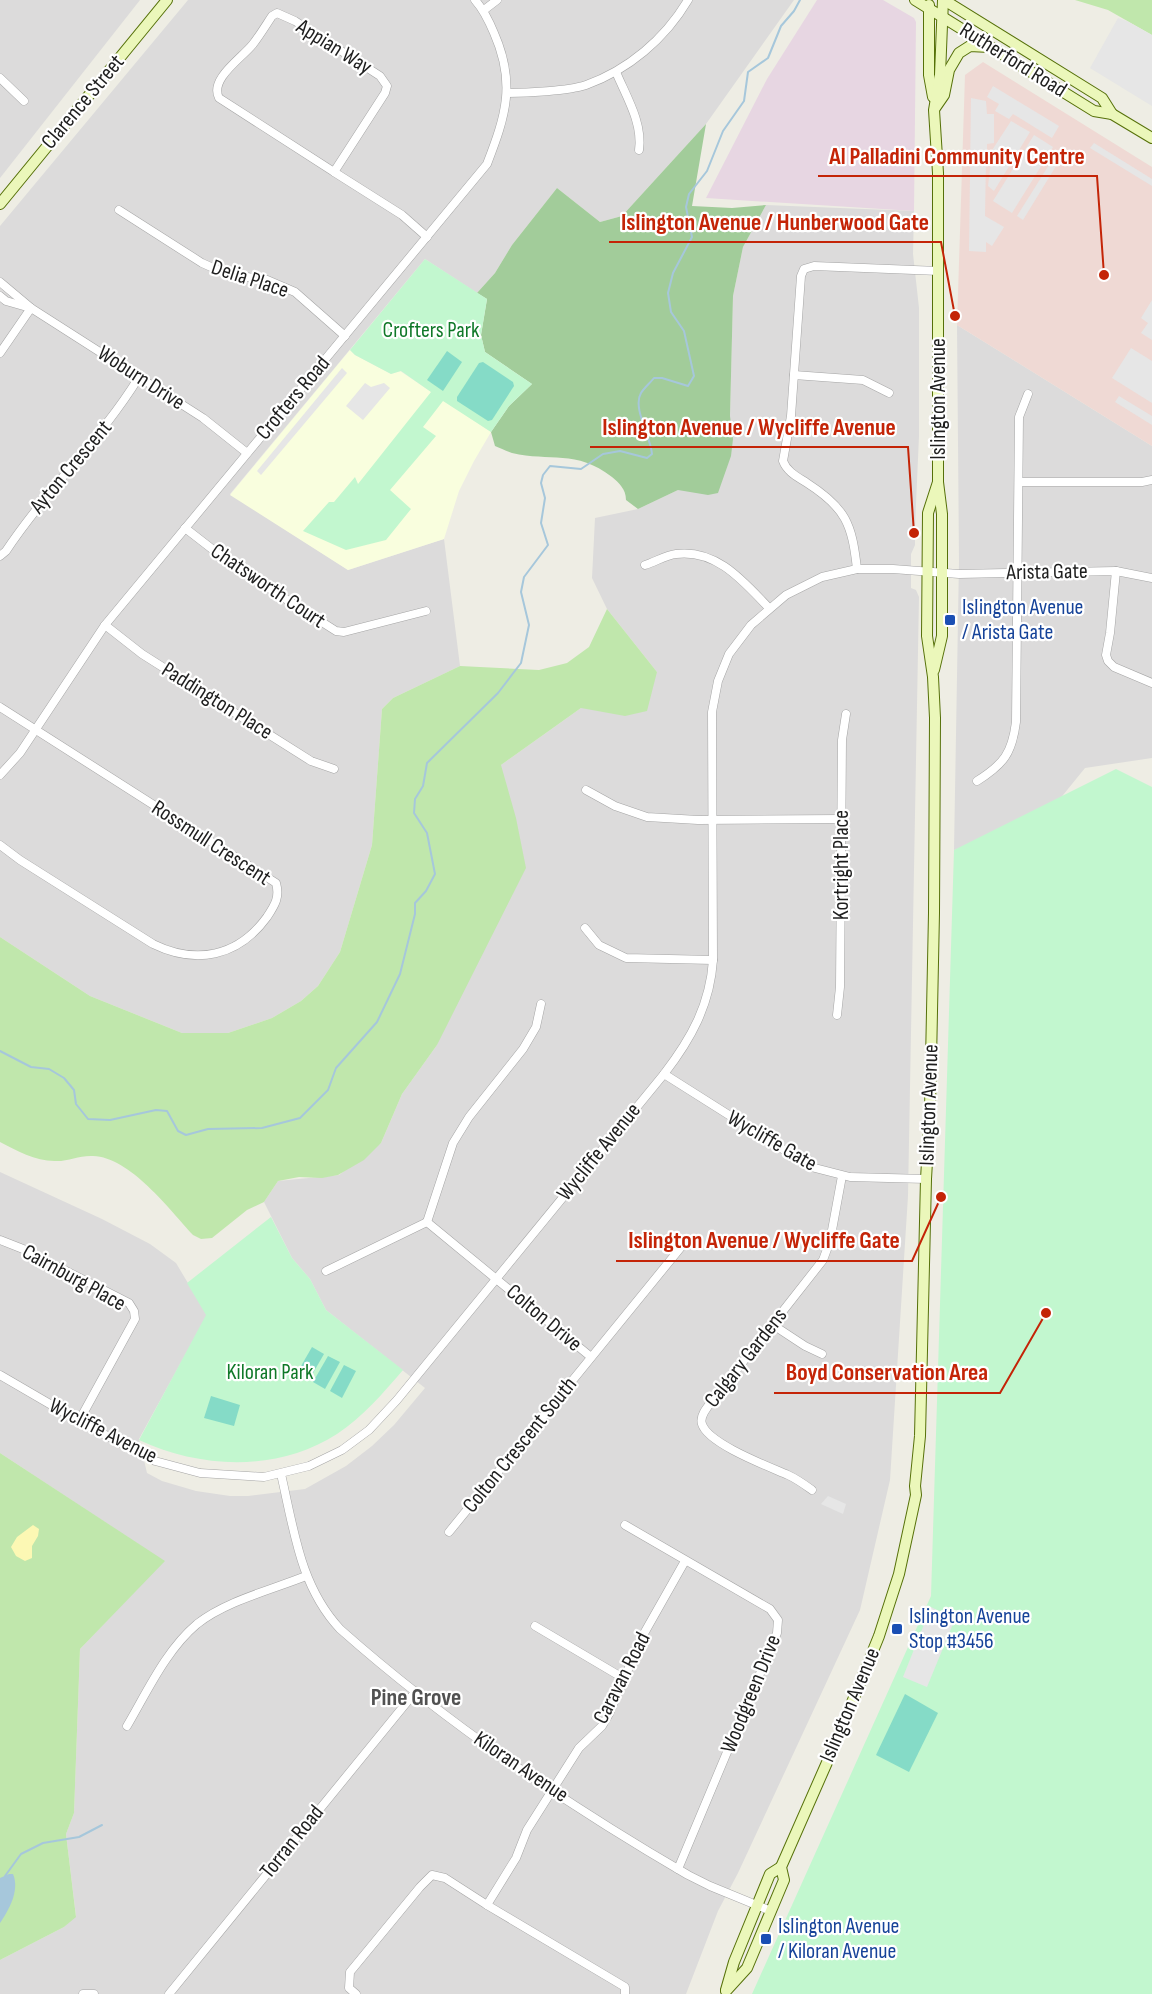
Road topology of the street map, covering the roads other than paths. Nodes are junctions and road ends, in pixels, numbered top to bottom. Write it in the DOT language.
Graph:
graph roads {
  1 [pos="167,0"];
  2 [pos="476,0"];
  3 [pos="497,0"];
  4 [pos="688,0"];
  5 [pos="915,0"];
  6 [pos="944,0"];
  7 [pos="929,4"];
  8 [pos="484,10"];
  9 [pos="942,16"];
  10 [pos="994,49"];
  11 [pos="616,72"];
  12 [pos="0,78"];
  13 [pos="507,93"];
  14 [pos="24,101"];
  15 [pos="934,105"];
  16 [pos="1112,114"];
  17 [pos="1152,138"];
  18 [pos="639,150"];
  19 [pos="334,172"];
  20 [pos="0,204"];
  21 [pos="119,210"];
  22 [pos="428,237"];
  23 [pos="939,271"];
  24 [pos="0,282"];
  25 [pos="0,296"];
  26 [pos="31,308"];
  27 [pos="345,336"];
  28 [pos="0,353"];
  29 [pos="794,375"];
  30 [pos="139,377"];
  31 [pos="889,393"];
  32 [pos="1028,394"];
  33 [pos="247,453"];
  34 [pos="1152,480"];
  35 [pos="938,482"];
  36 [pos="1019,482"];
  37 [pos="185,528"];
  38 [pos="0,556"];
  39 [pos="645,566"];
  40 [pos="857,569"];
  41 [pos="927,571"];
  42 [pos="1018,571"];
  43 [pos="1116,571"];
  44 [pos="942,572"];
  45 [pos="1152,578"];
  46 [pos="769,608"];
  47 [pos="426,611"];
  48 [pos="105,625"];
  49 [pos="933,677"];
  50 [pos="1152,683"];
  51 [pos="0,707"];
  52 [pos="846,714"];
  53 [pos="35,730"];
  54 [pos="334,769"];
  55 [pos="0,775"];
  56 [pos="977,781"];
  57 [pos="586,790"];
  58 [pos="713,819"];
  59 [pos="841,819"];
  60 [pos="0,845"];
  61 [pos="585,928"];
  62 [pos="713,960"];
  63 [pos="541,1004"];
  64 [pos="837,1015"];
  65 [pos="664,1074"];
  66 [pos="842,1176"];
  67 [pos="926,1179"];
  68 [pos="427,1222"];
  69 [pos="0,1240"];
  70 [pos="686,1241"];
  71 [pos="326,1271"];
  72 [pos="496,1278"];
  73 [pos="772,1325"];
  74 [pos="822,1354"];
  75 [pos="591,1357"];
  76 [pos="0,1375"];
  77 [pos="79,1421"];
  78 [pos="281,1474"];
  79 [pos="812,1490"];
  80 [pos="625,1525"];
  81 [pos="448,1532"];
  82 [pos="685,1561"];
  83 [pos="306,1576"];
  84 [pos="535,1626"];
  85 [pos="623,1678"];
  86 [pos="416,1690"];
  87 [pos="126,1726"];
  88 [pos="553,1790"];
  89 [pos="781,1867"];
  90 [pos="678,1869"];
  91 [pos="487,1905"];
  92 [pos="757,1906"];
  93 [pos="771,1911"];
  94 [pos="726,1993"];
  95 [pos="84,1994"];
  96 [pos="94,1994"];
  97 [pos="169,1994"];
  98 [pos="356,1994"];
  99 [pos="625,1994"];
  1 -- 20 [label="main road, Clarence Street"];
  2 -- 8 [label="street, Crofters Road"];
  3 -- 8 [label="street"];
  4 -- 11 [label="street"];
  5 -- 7 [label="main road, Rutherford Road"];
  6 -- 9 [label="main road, Islington Avenue"];
  6 -- 16 [label="main road, Rutherford Road"];
  7 -- 9 [label="main road, Rutherford Road"];
  7 -- 15 [label="main road, Islington Avenue"];
  8 -- 13 [label="street, Crofters Road"];
  9 -- 10 [label="main road, Rutherford Road"];
  9 -- 15 [label="main road, Islington Avenue"];
  10 -- 15 [label="main road"];
  10 -- 16 [label="main road, Rutherford Road"];
  11 -- 13 [label="street"];
  11 -- 18 [label="street"];
  12 -- 14 [label="street"];
  13 -- 22 [label="street, Crofters Road"];
  15 -- 23 [label="main road, Islington Avenue"];
  16 -- 17 [label="main road, Rutherford Road"];
  19 -- 19 [label="street, Appian Way"];
  19 -- 22 [label="street, Appian Way"];
  21 -- 27 [label="street, Delia Place"];
  22 -- 27 [label="street, Crofters Road"];
  23 -- 29 [label="street"];
  23 -- 35 [label="main road, Islington Avenue"];
  24 -- 26 [label="street, Woburn Drive"];
  25 -- 26 [label="street, Woburn Drive"];
  26 -- 28 [label="street"];
  26 -- 30 [label="street, Woburn Drive"];
  27 -- 33 [label="street, Crofters Road"];
  29 -- 31 [label="street"];
  29 -- 40 [label="street"];
  30 -- 33 [label="street, Woburn Drive"];
  30 -- 38 [label="street, Ayton Crescent"];
  32 -- 36 [label="street"];
  33 -- 37 [label="street, Crofters Road"];
  34 -- 36 [label="street"];
  35 -- 41 [label="main road, Islington Avenue"];
  35 -- 44 [label="main road, Islington Avenue"];
  36 -- 42 [label="street"];
  37 -- 47 [label="street, Chatsworth Court"];
  37 -- 48 [label="street, Crofters Road"];
  39 -- 46 [label="street"];
  40 -- 41 [label="street, Wycliffe Avenue"];
  40 -- 46 [label="street, Wycliffe Avenue"];
  41 -- 44 [label="street, Arista Gate"];
  41 -- 49 [label="main road, Islington Avenue"];
  42 -- 43 [label="street, Arista Gate"];
  42 -- 44 [label="street, Arista Gate"];
  42 -- 56 [label="street"];
  43 -- 45 [label="street, Arista Gate"];
  43 -- 50 [label="street"];
  44 -- 49 [label="main road, Islington Avenue"];
  46 -- 58 [label="street, Wycliffe Avenue"];
  48 -- 53 [label="street, Crofters Road"];
  48 -- 54 [label="street, Paddington Place"];
  49 -- 67 [label="main road, Islington Avenue"];
  51 -- 53 [label="street"];
  52 -- 59 [label="street, Kortright Place"];
  53 -- 55 [label="street, Crofters Road"];
  53 -- 60 [label="street, Rossmull Crescent"];
  57 -- 58 [label="street"];
  58 -- 59 [label="street"];
  58 -- 62 [label="street, Wycliffe Avenue"];
  59 -- 64 [label="street, Kortright Place"];
  61 -- 62 [label="street"];
  62 -- 65 [label="street, Wycliffe Avenue"];
  63 -- 68 [label="street"];
  65 -- 66 [label="street, Wycliffe Gate"];
  65 -- 72 [label="street, Wycliffe Avenue"];
  66 -- 67 [label="street, Wycliffe Gate"];
  66 -- 73 [label="street, Calgary Gardens"];
  67 -- 89 [label="main road, Islington Avenue"];
  68 -- 71 [label="street"];
  68 -- 72 [label="street, Colton Drive"];
  69 -- 77 [label="street, Cairnburg Place"];
  70 -- 75 [label="street, Colton Crescent South"];
  72 -- 75 [label="street, Colton Drive"];
  72 -- 78 [label="street, Wycliffe Avenue"];
  73 -- 74 [label="street"];
  73 -- 79 [label="street, Calgary Gardens"];
  75 -- 81 [label="street, Colton Crescent South"];
  76 -- 77 [label="street, Wycliffe Avenue"];
  77 -- 78 [label="street, Wycliffe Avenue"];
  78 -- 83 [label="street, Kiloran Avenue"];
  80 -- 82 [label="street, Woodgreen Drive"];
  82 -- 85 [label="street, Caravan Road"];
  82 -- 90 [label="street, Woodgreen Drive"];
  83 -- 86 [label="street, Kiloran Avenue"];
  83 -- 87 [label="street"];
  84 -- 85 [label="street"];
  85 -- 88 [label="street, Caravan Road"];
  86 -- 88 [label="street, Kiloran Avenue"];
  86 -- 97 [label="street, Torran Road"];
  88 -- 90 [label="street, Kiloran Avenue"];
  88 -- 91 [label="street, Caravan Road"];
  89 -- 92 [label="main road, Islington Avenue"];
  89 -- 93 [label="main road, Islington Avenue"];
  90 -- 92 [label="street, Kiloran Avenue"];
  91 -- 98 [label="street"];
  91 -- 99 [label="street"];
  92 -- 93 [label="street, Kiloran Avenue"];
  92 -- 94 [label="main road, Islington Avenue"];
  93 -- 94 [label="main road, Islington Avenue"];
  95 -- 96 [label="street"];
}
